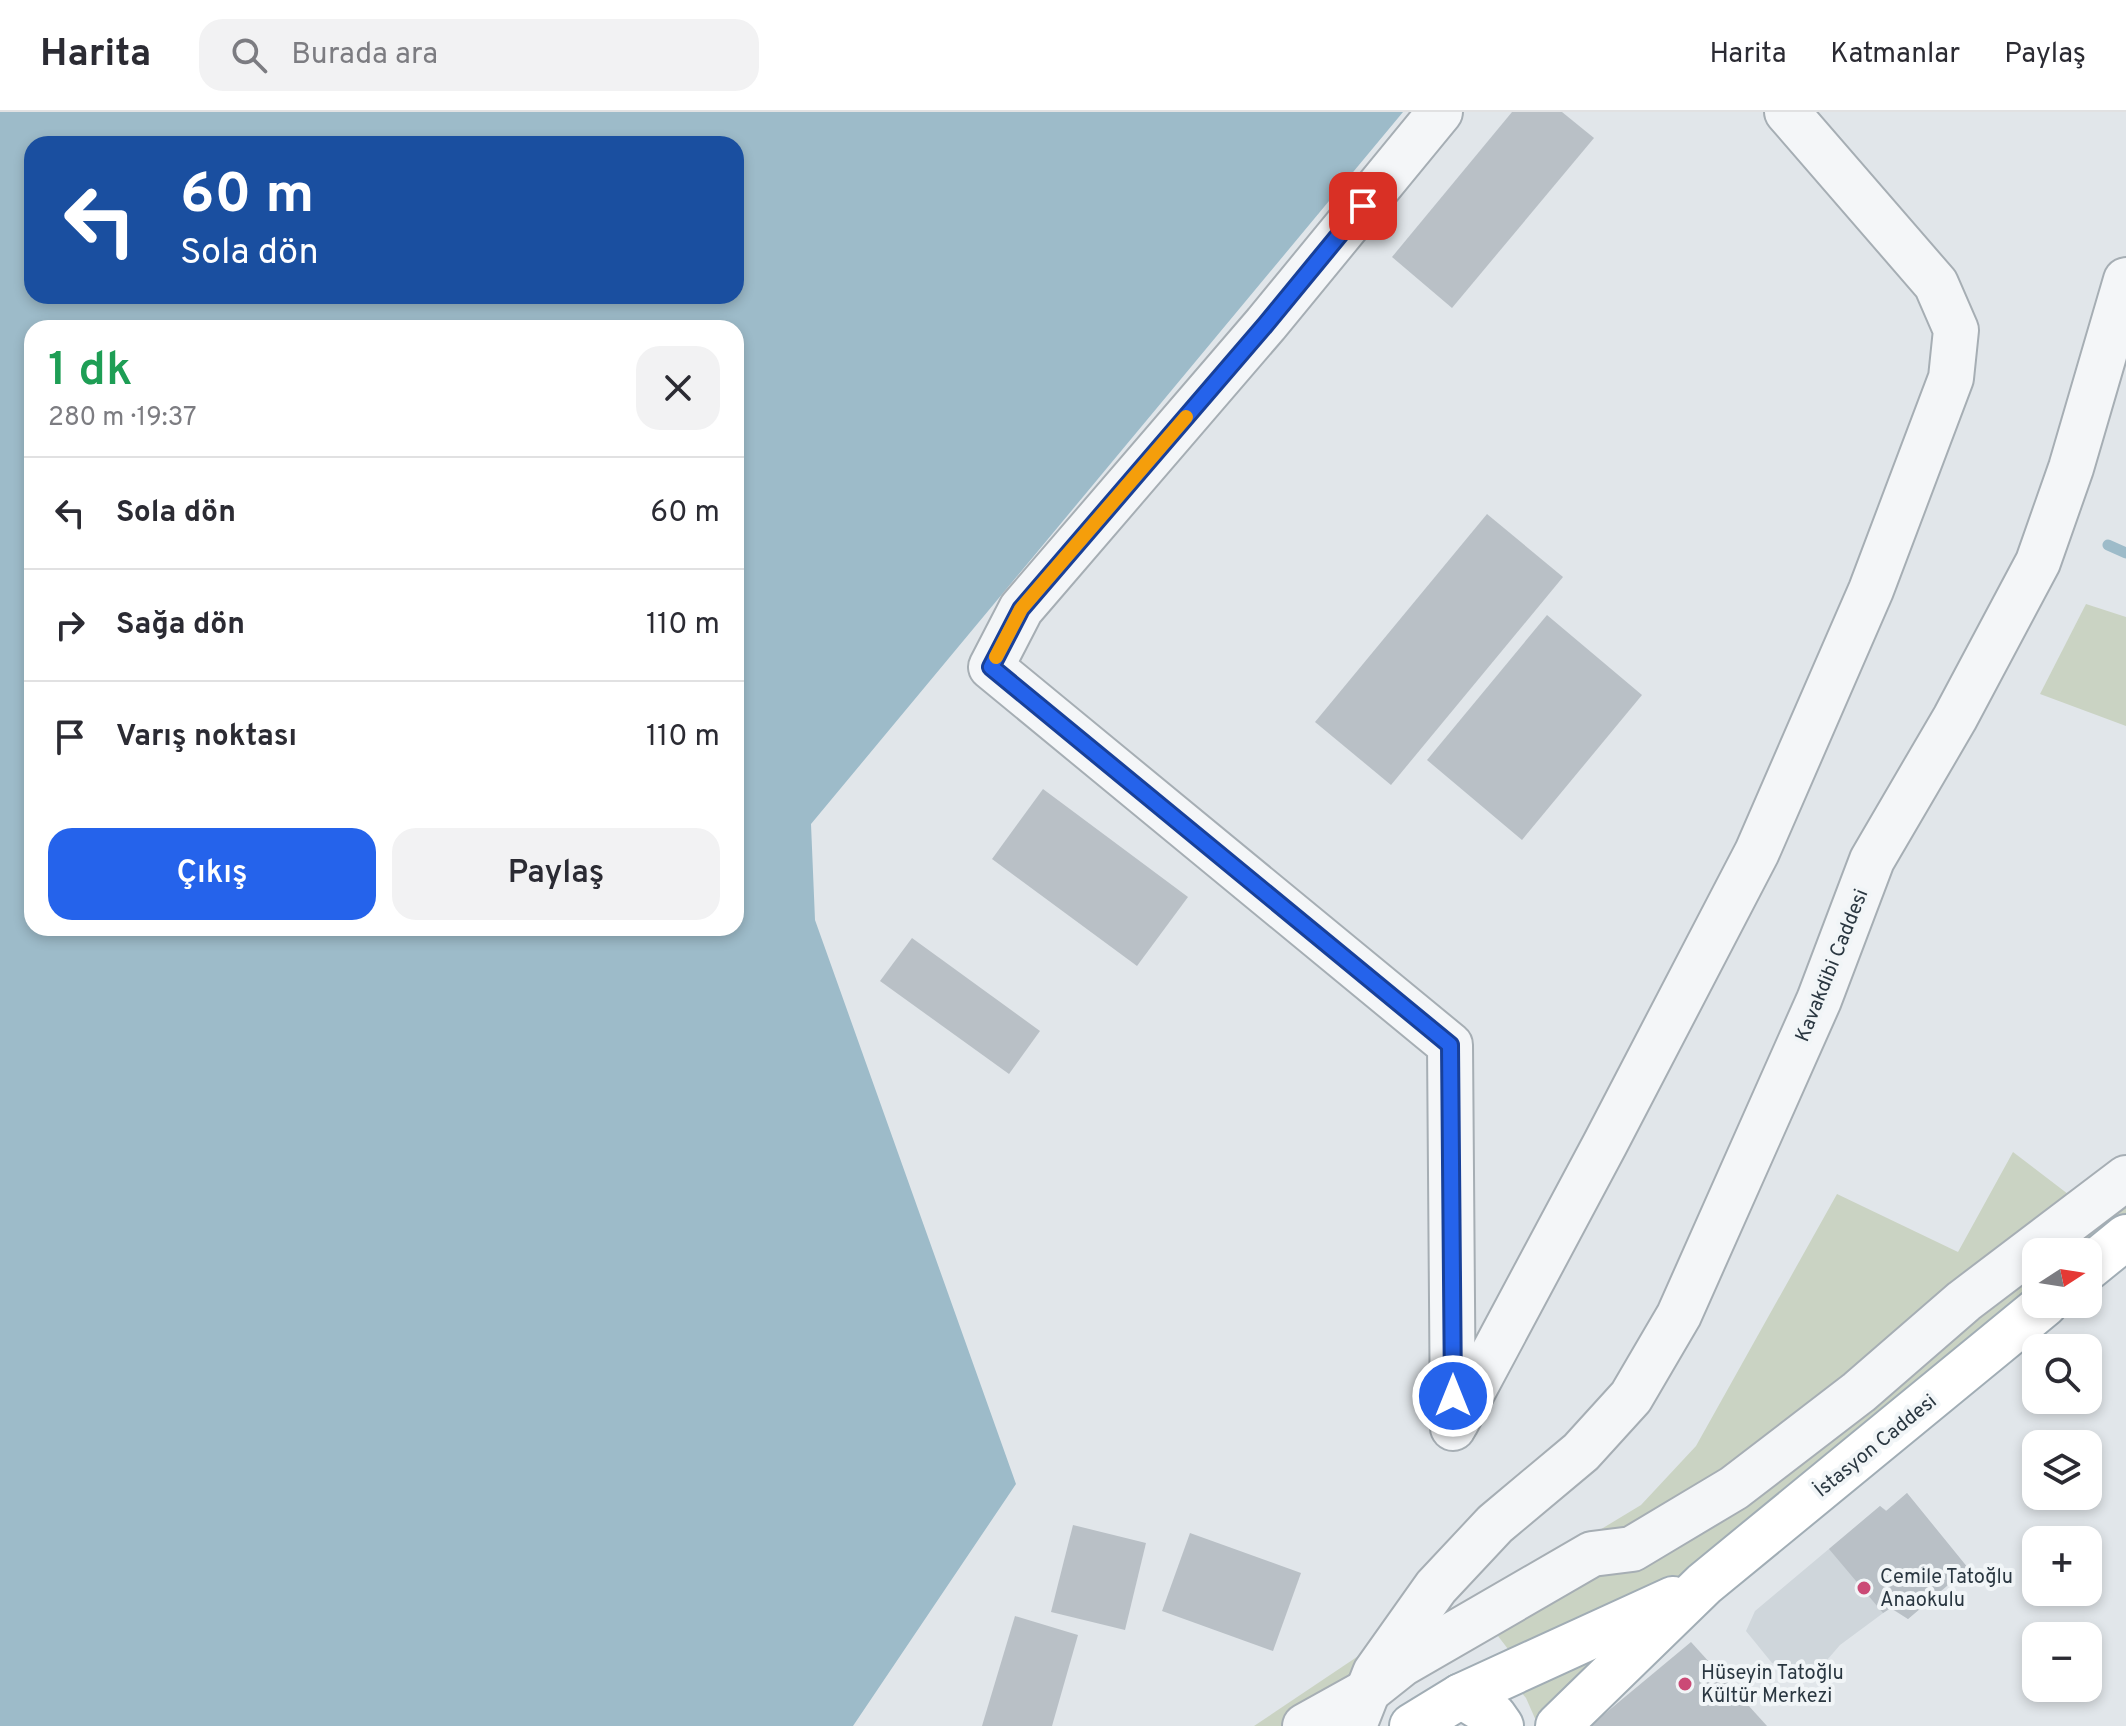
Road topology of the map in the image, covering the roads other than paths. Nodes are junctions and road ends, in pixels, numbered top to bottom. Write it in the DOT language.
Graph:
graph roads {
  1 [pos="1440,112"];
  2 [pos="1787,112"];
  3 [pos="2126,280"];
  4 [pos="2126,1178"];
  5 [pos="2126,1237"];
  6 [pos="2102,1257"];
  7 [pos="2028,1318"];
  8 [pos="1704,1584"];
  9 [pos="1436,1587"];
  10 [pos="1445,1640"];
  11 [pos="1461,1696"];
  12 [pos="1346,1711"];
  13 [pos="1305,1726"];
  14 [pos="1412,1726"];
  15 [pos="1501,1726"];
  16 [pos="1558,1726"];
  1 -- 2 [label="street"];
  3 -- 9 [label="street, Kavakdibi Caddesi"];
  4 -- 10 [label="street"];
  5 -- 6 [label="main road"];
  7 -- 8 [label="main road, İstasyon Caddesi"];
  8 -- 11 [label="main road, İstasyon Caddesi"];
  8 -- 16 [label="main road, İstasyon Caddesi"];
  9 -- 10 [label="street"];
  9 -- 12 [label="street, Kavakdibi Caddesi"];
  10 -- 11 [label="street"];
  10 -- 12 [label="street"];
  11 -- 14 [label="main road, İstasyon Caddesi"];
  11 -- 15 [label="main road"];
  12 -- 13 [label="street"];
}
